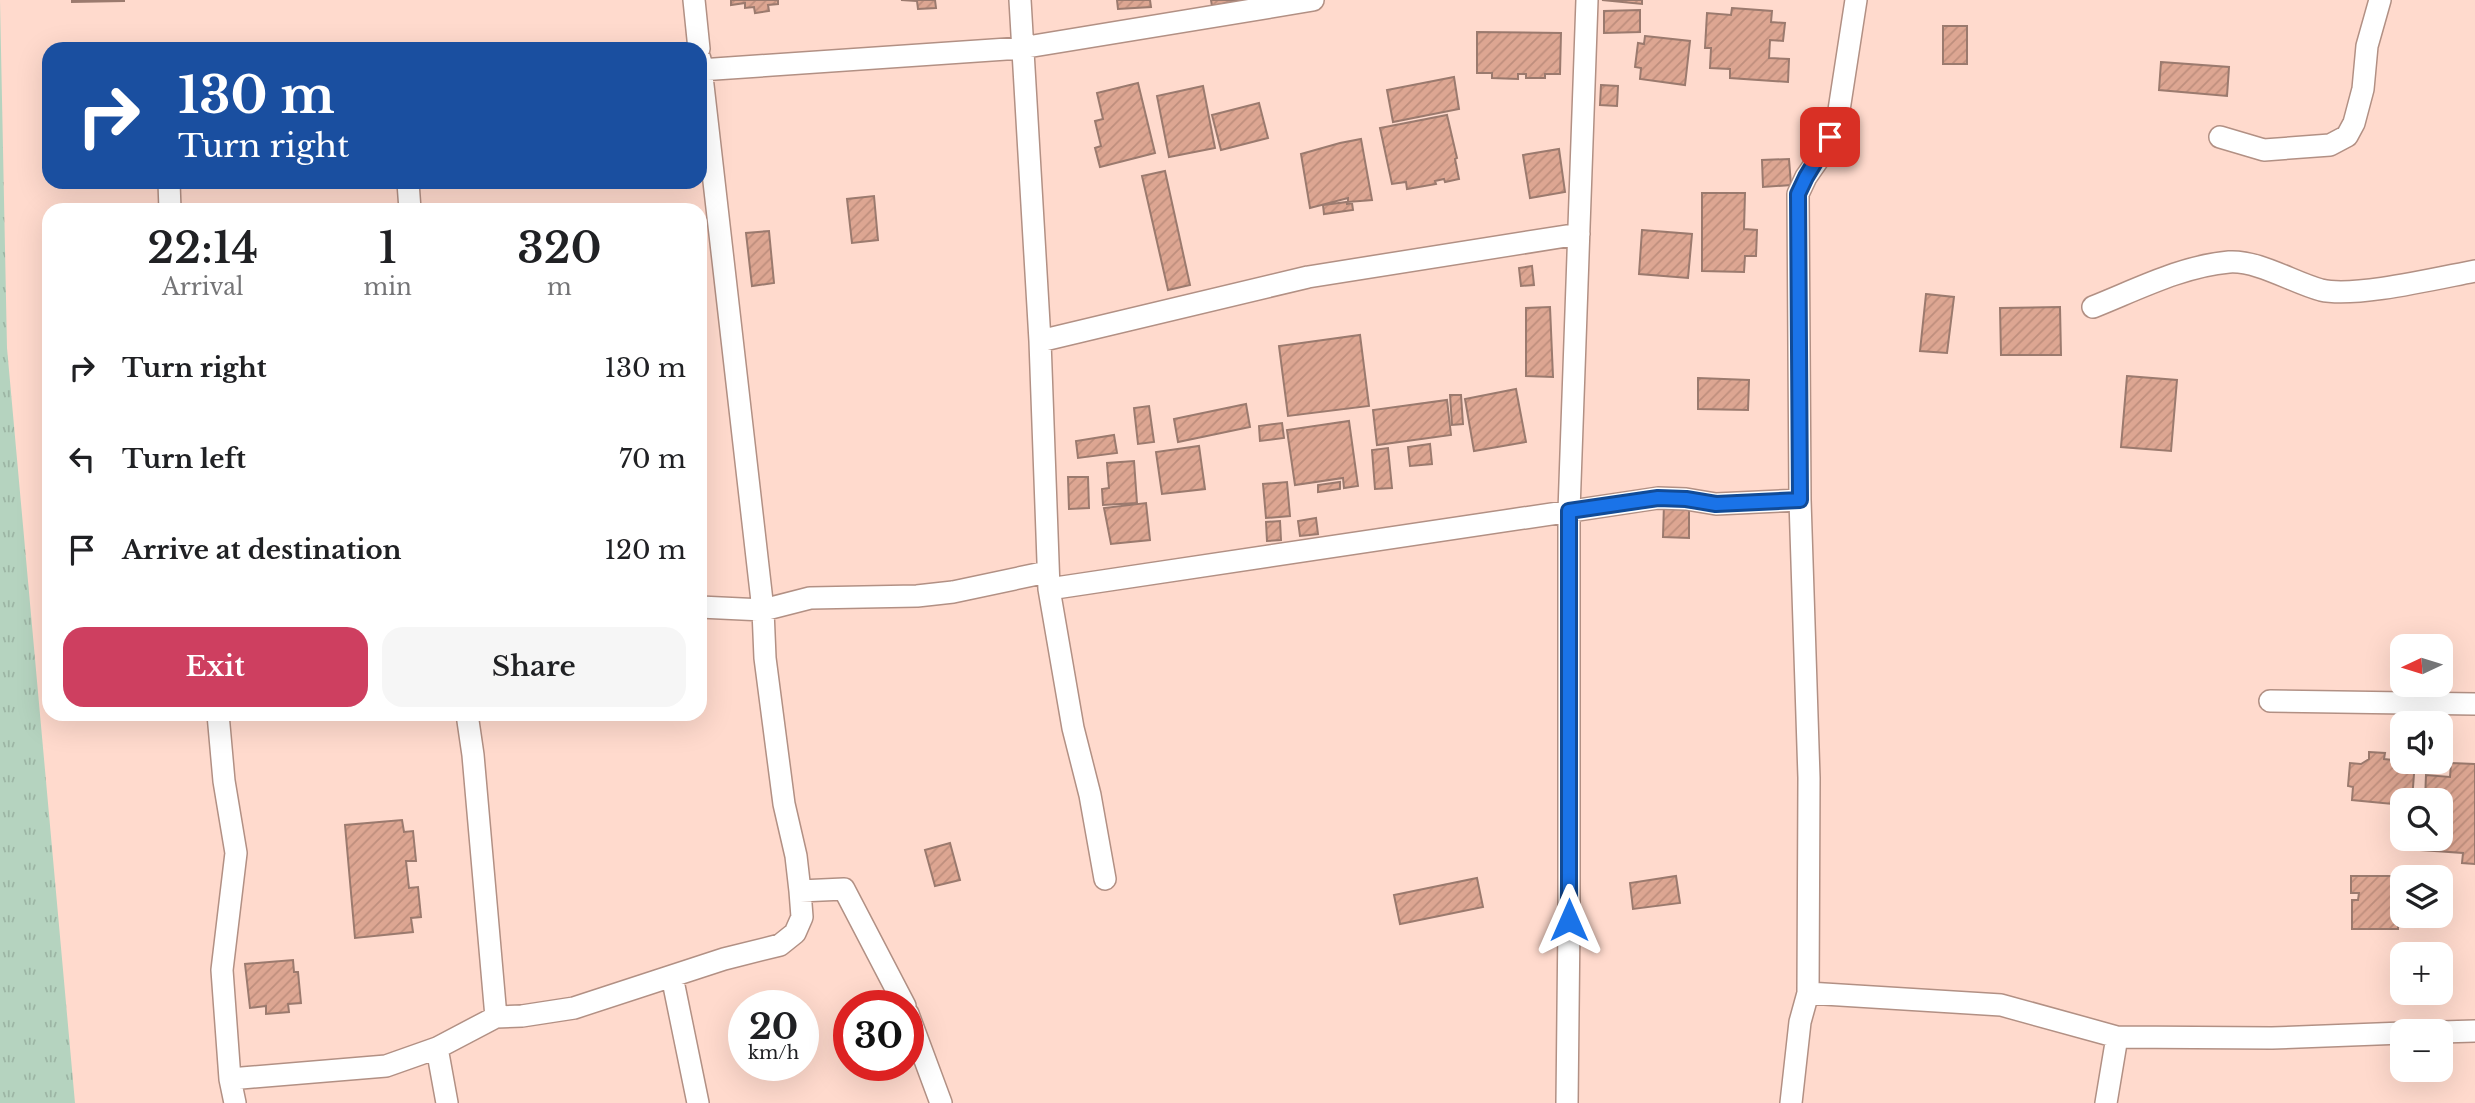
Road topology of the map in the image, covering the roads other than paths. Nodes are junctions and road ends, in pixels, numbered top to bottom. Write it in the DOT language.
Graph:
graph roads {
  1 [pos="694,0"];
  2 [pos="1020,0"];
  3 [pos="1313,0"];
  4 [pos="1587,0"];
  5 [pos="1856,0"];
  6 [pos="2380,0"];
  7 [pos="698,42"];
  8 [pos="1021,48"];
  9 [pos="707,62"];
  10 [pos="707,123"];
  11 [pos="2220,137"];
  12 [pos="1579,234"];
  13 [pos="2475,271"];
  14 [pos="2093,307"];
  15 [pos="1040,341"];
  16 [pos="1800,500"];
  17 [pos="1569,511"];
  18 [pos="1048,580"];
  19 [pos="707,607"];
  20 [pos="763,610"];
  21 [pos="2270,701"];
  22 [pos="2475,704"];
  23 [pos="219,721"];
  24 [pos="468,721"];
  25 [pos="1105,879"];
  26 [pos="800,891"];
  27 [pos="672,976"];
  28 [pos="897,990"];
  29 [pos="1808,993"];
  30 [pos="496,1017"];
  31 [pos="2475,1031"];
  32 [pos="2453,1032"];
  33 [pos="2390,1034"];
  34 [pos="2117,1037"];
  35 [pos="437,1048"];
  36 [pos="924,1057"];
  37 [pos="230,1079"];
  38 [pos="235,1103"];
  39 [pos="447,1103"];
  40 [pos="698,1103"];
  41 [pos="941,1103"];
  42 [pos="1567,1103"];
  43 [pos="1791,1103"];
  44 [pos="2106,1103"];
  1 -- 7 [label="street"];
  2 -- 8 [label="street"];
  3 -- 8 [label="street"];
  4 -- 12 [label="street"];
  5 -- 16 [label="street"];
  6 -- 11 [label="street"];
  8 -- 9 [label="street"];
  8 -- 15 [label="street"];
  10 -- 20 [label="street"];
  12 -- 15 [label="street"];
  12 -- 17 [label="street"];
  13 -- 14 [label="street"];
  15 -- 18 [label="street"];
  16 -- 17 [label="street"];
  16 -- 29 [label="street"];
  17 -- 18 [label="street"];
  17 -- 42 [label="street"];
  18 -- 20 [label="street"];
  18 -- 25 [label="street"];
  19 -- 20 [label="street"];
  20 -- 26 [label="street"];
  21 -- 22 [label="street"];
  23 -- 37 [label="street"];
  24 -- 30 [label="street"];
  26 -- 27 [label="street"];
  26 -- 28 [label="street"];
  27 -- 30 [label="street"];
  27 -- 40 [label="street"];
  29 -- 34 [label="street"];
  29 -- 43 [label="street"];
  30 -- 35 [label="street"];
  31 -- 32 [label="street"];
  33 -- 34 [label="street"];
  34 -- 44 [label="street"];
  35 -- 37 [label="street"];
  35 -- 39 [label="street"];
  36 -- 41 [label="street"];
  37 -- 38 [label="street"];
}
